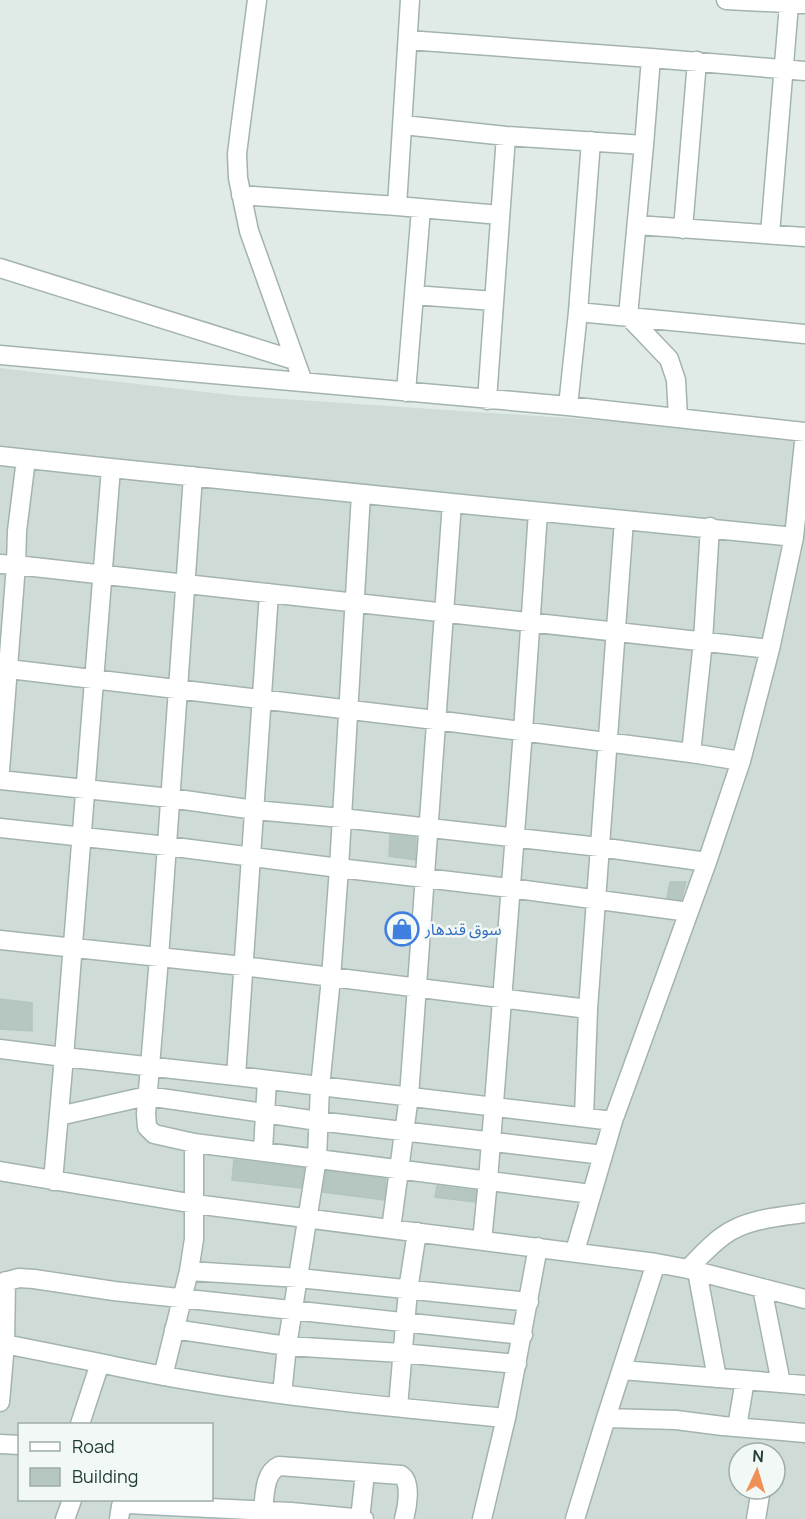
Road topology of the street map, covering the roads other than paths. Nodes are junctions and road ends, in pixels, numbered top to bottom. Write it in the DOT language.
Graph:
graph roads {
  1 [pos="257,0"];
  2 [pos="410,0"];
  3 [pos="726,0"];
  4 [pos="797,4"];
  5 [pos="408,40"];
  6 [pos="651,58"];
  7 [pos="697,61"];
  8 [pos="783,69"];
  9 [pos="805,71"];
  10 [pos="403,125"];
  11 [pos="506,136"];
  12 [pos="591,141"];
  13 [pos="644,145"];
  14 [pos="241,195"];
  15 [pos="397,206"];
  16 [pos="421,209"];
  17 [pos="500,215"];
  18 [pos="637,225"];
  19 [pos="683,229"];
  20 [pos="770,234"];
  21 [pos="805,237"];
  22 [pos="0,268"];
  23 [pos="414,295"];
  24 [pos="494,301"];
  25 [pos="578,312"];
  26 [pos="628,316"];
  27 [pos="805,334"];
  28 [pos="0,355"];
  29 [pos="294,360"];
  30 [pos="303,382"];
  31 [pos="406,392"];
  32 [pos="487,399"];
  33 [pos="568,406"];
  34 [pos="678,418"];
  35 [pos="805,433"];
  36 [pos="0,456"];
  37 [pos="27,459"];
  38 [pos="111,468"];
  39 [pos="193,476"];
  40 [pos="361,494"];
  41 [pos="452,503"];
  42 [pos="538,512"];
  43 [pos="624,520"];
  44 [pos="710,527"];
  45 [pos="794,537"];
  46 [pos="8,564"];
  47 [pos="102,576"];
  48 [pos="186,584"];
  49 [pos="269,593"];
  50 [pos="355,603"];
  51 [pos="444,611"];
  52 [pos="530,621"];
  53 [pos="617,631"];
  54 [pos="703,641"];
  55 [pos="770,649"];
  56 [pos="4,668"];
  57 [pos="93,680"];
  58 [pos="177,689"];
  59 [pos="263,699"];
  60 [pos="348,710"];
  61 [pos="435,720"];
  62 [pos="523,731"];
  63 [pos="608,742"];
  64 [pos="691,753"];
  65 [pos="741,761"];
  66 [pos="0,770"];
  67 [pos="0,780"];
  68 [pos="86,789"];
  69 [pos="170,798"];
  70 [pos="255,810"];
  71 [pos="342,818"];
  72 [pos="428,827"];
  73 [pos="0,828"];
  74 [pos="83,836"];
  75 [pos="514,838"];
  76 [pos="167,846"];
  77 [pos="599,847"];
  78 [pos="251,857"];
  79 [pos="707,862"];
  80 [pos="339,868"];
  81 [pos="424,878"];
  82 [pos="510,888"];
  83 [pos="595,900"];
  84 [pos="689,912"];
  85 [pos="0,940"];
  86 [pos="73,948"];
  87 [pos="159,958"];
  88 [pos="243,966"];
  89 [pos="331,978"];
  90 [pos="416,987"];
  91 [pos="502,998"];
  92 [pos="588,1010"];
  93 [pos="0,1049"];
  94 [pos="64,1058"];
  95 [pos="150,1067"];
  96 [pos="236,1076"];
  97 [pos="267,1080"];
  98 [pos="320,1087"];
  99 [pos="147,1096"];
  100 [pos="409,1096"];
  101 [pos="494,1106"];
  102 [pos="265,1113"];
  103 [pos="59,1116"];
  104 [pos="584,1117"];
  105 [pos="318,1121"];
  106 [pos="613,1121"];
  107 [pos="405,1131"];
  108 [pos="194,1143"];
  109 [pos="491,1143"];
  110 [pos="263,1150"];
  111 [pos="603,1155"];
  112 [pos="317,1158"];
  113 [pos="399,1168"];
  114 [pos="0,1171"];
  115 [pos="488,1180"];
  116 [pos="53,1181"];
  117 [pos="591,1194"];
  118 [pos="195,1204"];
  119 [pos="805,1214"];
  120 [pos="308,1219"];
  121 [pos="391,1229"];
  122 [pos="417,1232"];
  123 [pos="482,1241"];
  124 [pos="538,1247"];
  125 [pos="575,1251"];
  126 [pos="656,1263"];
  127 [pos="692,1270"];
  128 [pos="189,1271"];
  129 [pos="299,1278"];
  130 [pos="3,1282"];
  131 [pos="762,1288"];
  132 [pos="408,1290"];
  133 [pos="182,1298"];
  134 [pos="805,1299"];
  135 [pos="529,1302"];
  136 [pos="293,1310"];
  137 [pos="404,1321"];
  138 [pos="174,1329"];
  139 [pos="523,1335"];
  140 [pos="2,1344"];
  141 [pos="286,1346"];
  142 [pos="401,1353"];
  143 [pos="100,1363"];
  144 [pos="517,1364"];
  145 [pos="622,1371"];
  146 [pos="163,1376"];
  147 [pos="717,1378"];
  148 [pos="1,1380"];
  149 [pos="745,1380"];
  150 [pos="781,1383"];
  151 [pos="805,1385"];
  152 [pos="282,1394"];
  153 [pos="0,1402"];
  154 [pos="398,1407"];
  155 [pos="506,1418"];
  156 [pos="606,1418"];
  157 [pos="81,1423"];
  158 [pos="737,1427"];
  159 [pos="805,1433"];
  160 [pos="0,1444"];
  161 [pos="18,1445"];
  162 [pos="365,1473"];
  163 [pos="72,1501"];
  164 [pos="759,1501"];
  165 [pos="263,1510"];
  166 [pos="158,1512"];
  167 [pos="291,1515"];
  168 [pos="576,1518"];
  169 [pos="65,1519"];
  170 [pos="119,1519"];
  171 [pos="362,1519"];
  172 [pos="404,1519"];
  173 [pos="482,1519"];
  174 [pos="756,1519"];
  1 -- 14 [label="street"];
  2 -- 5 [label="street"];
  3 -- 4 [label="street"];
  4 -- 8 [label="street"];
  5 -- 6 [label="street"];
  5 -- 10 [label="street"];
  6 -- 7 [label="street"];
  6 -- 13 [label="street"];
  7 -- 8 [label="street"];
  7 -- 19 [label="street"];
  8 -- 9 [label="street"];
  8 -- 20 [label="street"];
  10 -- 11 [label="street"];
  10 -- 15 [label="street"];
  11 -- 12 [label="street"];
  11 -- 17 [label="street"];
  12 -- 13 [label="street"];
  12 -- 25 [label="street"];
  13 -- 18 [label="street"];
  14 -- 15 [label="street"];
  14 -- 29 [label="street"];
  15 -- 16 [label="street"];
  16 -- 17 [label="street"];
  16 -- 23 [label="street"];
  17 -- 24 [label="street"];
  18 -- 19 [label="street"];
  18 -- 26 [label="street"];
  19 -- 20 [label="street"];
  20 -- 21 [label="street"];
  22 -- 29 [label="street"];
  23 -- 24 [label="street"];
  23 -- 31 [label="street"];
  24 -- 32 [label="street"];
  25 -- 26 [label="street"];
  25 -- 33 [label="street"];
  26 -- 27 [label="street"];
  26 -- 34 [label="street"];
  28 -- 30 [label="street"];
  29 -- 30 [label="street"];
  30 -- 31 [label="street"];
  31 -- 32 [label="street"];
  32 -- 33 [label="street"];
  33 -- 34 [label="street"];
  34 -- 35 [label="street"];
  35 -- 45 [label="street"];
  36 -- 37 [label="street"];
  37 -- 38 [label="street"];
  37 -- 46 [label="street"];
  38 -- 39 [label="street"];
  38 -- 47 [label="street"];
  39 -- 40 [label="street"];
  39 -- 48 [label="street"];
  40 -- 41 [label="street"];
  40 -- 50 [label="street"];
  41 -- 42 [label="street"];
  41 -- 51 [label="street"];
  42 -- 43 [label="street"];
  42 -- 52 [label="street"];
  43 -- 44 [label="street"];
  43 -- 53 [label="street"];
  44 -- 45 [label="street"];
  44 -- 54 [label="street"];
  45 -- 55 [label="street"];
  46 -- 47 [label="street"];
  46 -- 56 [label="street"];
  47 -- 48 [label="street"];
  47 -- 57 [label="street"];
  48 -- 49 [label="street"];
  48 -- 58 [label="street"];
  49 -- 50 [label="street"];
  49 -- 59 [label="street"];
  50 -- 51 [label="street"];
  50 -- 60 [label="street"];
  51 -- 52 [label="street"];
  51 -- 61 [label="street"];
  52 -- 53 [label="street"];
  52 -- 62 [label="street"];
  53 -- 54 [label="street"];
  53 -- 63 [label="street"];
  54 -- 55 [label="street"];
  54 -- 64 [label="street"];
  55 -- 65 [label="street"];
  56 -- 57 [label="street"];
  56 -- 66 [label="street"];
  57 -- 58 [label="street"];
  57 -- 68 [label="street"];
  58 -- 59 [label="street"];
  58 -- 69 [label="street"];
  59 -- 60 [label="street"];
  59 -- 70 [label="street"];
  60 -- 61 [label="street"];
  60 -- 71 [label="street"];
  61 -- 62 [label="street"];
  61 -- 72 [label="street"];
  62 -- 63 [label="street"];
  62 -- 75 [label="street"];
  63 -- 64 [label="street"];
  63 -- 77 [label="street"];
  64 -- 65 [label="street"];
  65 -- 79 [label="street"];
  67 -- 68 [label="street"];
  68 -- 69 [label="street"];
  68 -- 74 [label="street"];
  69 -- 70 [label="street"];
  69 -- 76 [label="street"];
  70 -- 71 [label="street"];
  70 -- 78 [label="street"];
  71 -- 72 [label="street"];
  71 -- 80 [label="street"];
  72 -- 75 [label="street"];
  72 -- 81 [label="street"];
  73 -- 74 [label="street"];
  74 -- 76 [label="street"];
  74 -- 86 [label="street"];
  75 -- 77 [label="street"];
  75 -- 82 [label="street"];
  76 -- 78 [label="street"];
  76 -- 87 [label="street"];
  77 -- 79 [label="street"];
  77 -- 83 [label="street"];
  78 -- 80 [label="street"];
  78 -- 88 [label="street"];
  79 -- 84 [label="street"];
  80 -- 81 [label="street"];
  80 -- 89 [label="street"];
  81 -- 82 [label="street"];
  81 -- 90 [label="street"];
  82 -- 83 [label="street"];
  82 -- 91 [label="street"];
  83 -- 84 [label="street"];
  83 -- 92 [label="street"];
  84 -- 106 [label="street"];
  85 -- 86 [label="street"];
  86 -- 87 [label="street"];
  86 -- 94 [label="street"];
  87 -- 88 [label="street"];
  87 -- 95 [label="street"];
  88 -- 89 [label="street"];
  88 -- 96 [label="street"];
  89 -- 90 [label="street"];
  89 -- 98 [label="street"];
  90 -- 91 [label="street"];
  90 -- 100 [label="street"];
  91 -- 92 [label="street"];
  91 -- 101 [label="street"];
  92 -- 104 [label="street"];
  93 -- 94 [label="street"];
  94 -- 95 [label="street"];
  94 -- 103 [label="street"];
  95 -- 96 [label="street"];
  95 -- 99 [label="street"];
  96 -- 97 [label="street"];
  97 -- 98 [label="street"];
  97 -- 102 [label="street"];
  98 -- 100 [label="street"];
  98 -- 105 [label="street"];
  99 -- 102 [label="street"];
  99 -- 103 [label="street"];
  99 -- 108 [label="street"];
  100 -- 101 [label="street"];
  100 -- 107 [label="street"];
  101 -- 104 [label="street"];
  101 -- 109 [label="street"];
  102 -- 105 [label="street"];
  102 -- 110 [label="street"];
  103 -- 116 [label="street"];
  104 -- 106 [label="street"];
  105 -- 107 [label="street"];
  105 -- 112 [label="street"];
  106 -- 111 [label="street"];
  107 -- 109 [label="street"];
  107 -- 113 [label="street"];
  108 -- 110 [label="street"];
  108 -- 118 [label="street"];
  109 -- 111 [label="street"];
  109 -- 115 [label="street"];
  110 -- 112 [label="street"];
  111 -- 117 [label="street"];
  112 -- 113 [label="street"];
  112 -- 120 [label="street"];
  113 -- 115 [label="street"];
  113 -- 121 [label="street"];
  114 -- 116 [label="street"];
  115 -- 117 [label="street"];
  115 -- 123 [label="street"];
  116 -- 118 [label="street"];
  117 -- 125 [label="street"];
  118 -- 120 [label="street"];
  118 -- 128 [label="street"];
  119 -- 127 [label="street"];
  120 -- 121 [label="street"];
  120 -- 129 [label="street"];
  121 -- 122 [label="street"];
  122 -- 123 [label="street"];
  122 -- 132 [label="street"];
  123 -- 124 [label="street"];
  124 -- 125 [label="street"];
  124 -- 135 [label="street"];
  125 -- 126 [label="street"];
  126 -- 127 [label="street"];
  126 -- 145 [label="street"];
  127 -- 131 [label="street"];
  127 -- 147 [label="street"];
  128 -- 129 [label="street"];
  128 -- 133 [label="street"];
  129 -- 132 [label="street"];
  129 -- 136 [label="street"];
  130 -- 133 [label="street"];
  130 -- 140 [label="street"];
  131 -- 134 [label="street"];
  131 -- 150 [label="street"];
  132 -- 135 [label="street"];
  132 -- 137 [label="street"];
  133 -- 136 [label="street"];
  133 -- 138 [label="street"];
  135 -- 139 [label="street"];
  136 -- 137 [label="street"];
  136 -- 141 [label="street"];
  137 -- 139 [label="street"];
  137 -- 142 [label="street"];
  138 -- 141 [label="street"];
  138 -- 146 [label="street"];
  139 -- 144 [label="street"];
  140 -- 143 [label="street"];
  140 -- 148 [label="street"];
  141 -- 142 [label="street"];
  141 -- 152 [label="street"];
  142 -- 144 [label="street"];
  142 -- 154 [label="street"];
  143 -- 146 [label="street"];
  143 -- 157 [label="street"];
  144 -- 155 [label="street"];
  145 -- 147 [label="street"];
  145 -- 156 [label="street"];
  146 -- 152 [label="street"];
  147 -- 149 [label="street"];
  148 -- 153 [label="street"];
  149 -- 150 [label="street"];
  149 -- 158 [label="street"];
  150 -- 151 [label="street"];
  152 -- 154 [label="street"];
  154 -- 155 [label="street"];
  155 -- 173 [label="street"];
  156 -- 158 [label="street"];
  156 -- 168 [label="street"];
  158 -- 159 [label="street"];
  160 -- 161 [label="street"];
  162 -- 165 [label="street"];
  162 -- 171 [label="street"];
  162 -- 172 [label="street"];
  163 -- 169 [label="street"];
  164 -- 174 [label="street"];
  165 -- 166 [label="street"];
  165 -- 167 [label="street"];
  166 -- 170 [label="street"];
  167 -- 171 [label="street"];
}
